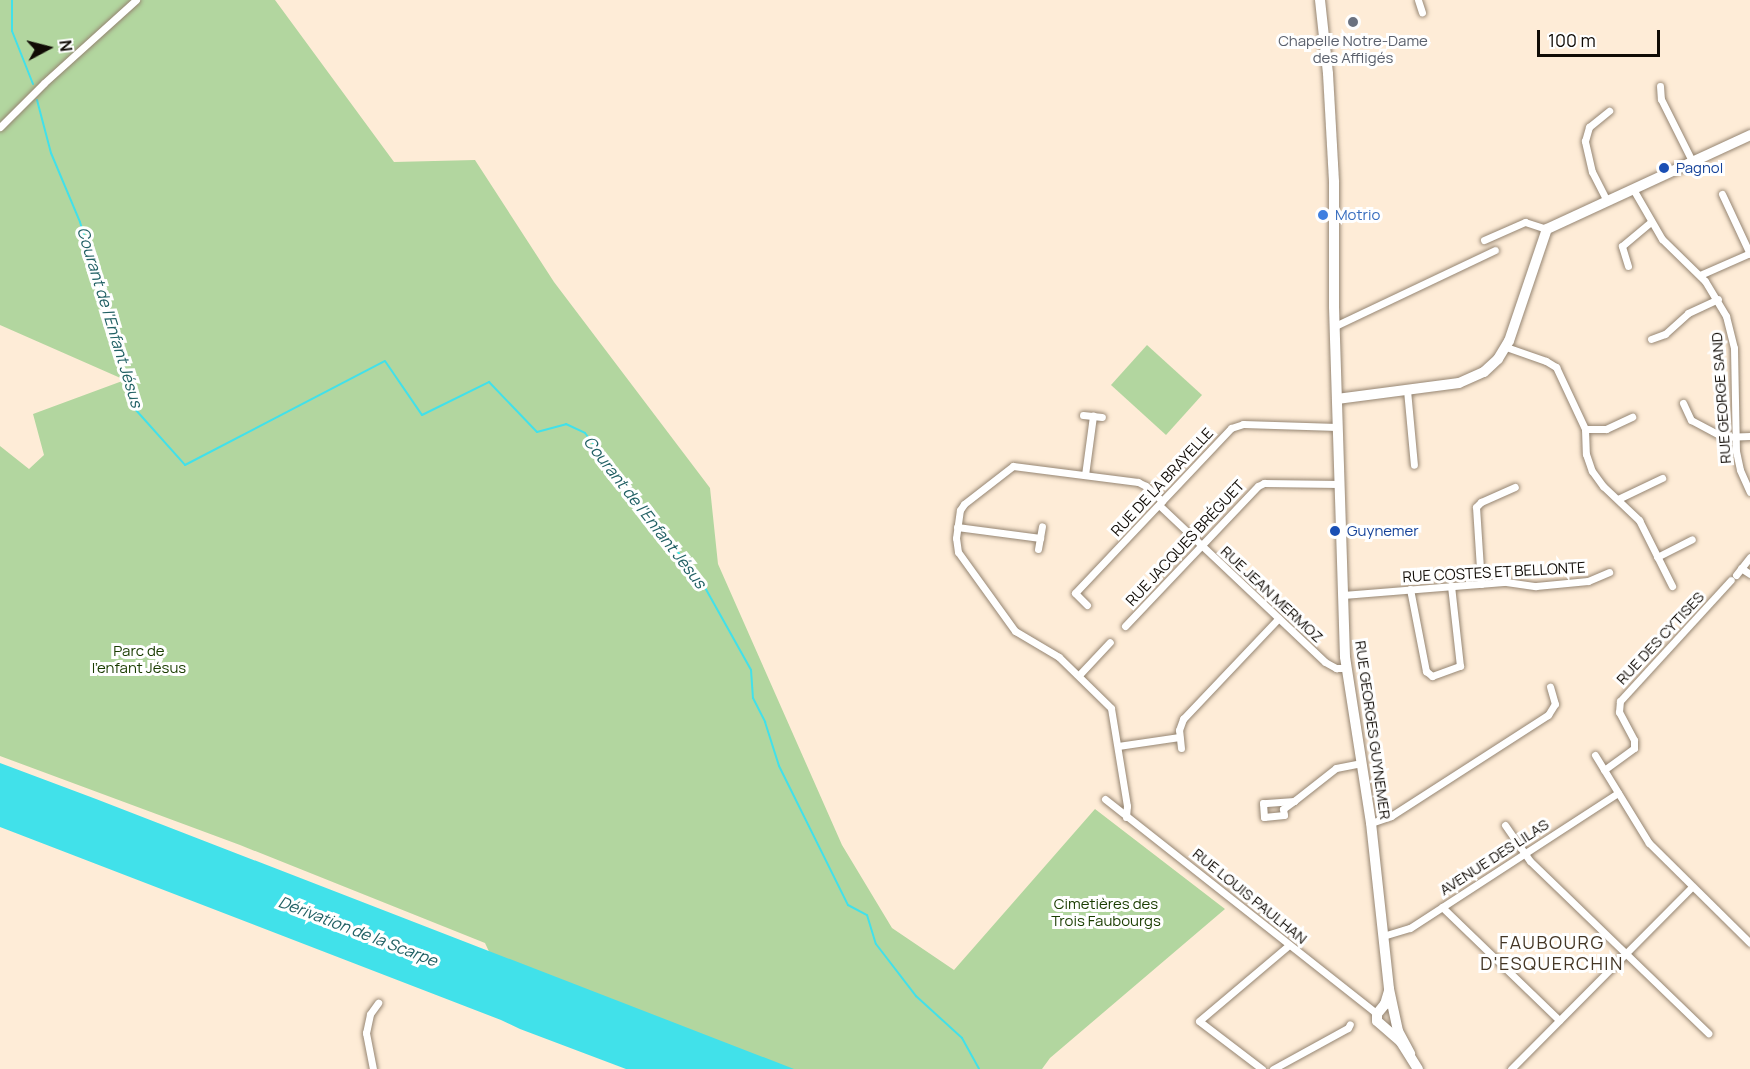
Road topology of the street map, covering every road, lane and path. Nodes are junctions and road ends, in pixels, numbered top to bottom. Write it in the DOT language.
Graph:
graph roads {
  1 [pos="136,0"];
  2 [pos="1320,0"];
  3 [pos="1418,0"];
  4 [pos="1422,12"];
  5 [pos="1660,86"];
  6 [pos="1609,111"];
  7 [pos="0,127"];
  8 [pos="1750,135"];
  9 [pos="1692,161"];
  10 [pos="1633,189"];
  11 [pos="1722,194"];
  12 [pos="1607,201"];
  13 [pos="1651,222"];
  14 [pos="1547,229"];
  15 [pos="1484,240"];
  16 [pos="1495,250"];
  17 [pos="1750,254"];
  18 [pos="1628,266"];
  19 [pos="1700,275"];
  20 [pos="1718,299"];
  21 [pos="1335,326"];
  22 [pos="1651,339"];
  23 [pos="1506,347"];
  24 [pos="1407,390"];
  25 [pos="1337,399"];
  26 [pos="1683,403"];
  27 [pos="1083,415"];
  28 [pos="1093,416"];
  29 [pos="1102,417"];
  30 [pos="1632,417"];
  31 [pos="1337,427"];
  32 [pos="1585,429"];
  33 [pos="1750,436"];
  34 [pos="1735,438"];
  35 [pos="1414,465"];
  36 [pos="1085,475"];
  37 [pos="1662,478"];
  38 [pos="1339,484"];
  39 [pos="1515,487"];
  40 [pos="1750,492"];
  41 [pos="1618,499"];
  42 [pos="1160,503"];
  43 [pos="1042,526"];
  44 [pos="957,527"];
  45 [pos="1040,538"];
  46 [pos="1692,539"];
  47 [pos="1201,545"];
  48 [pos="1038,549"];
  49 [pos="1750,556"];
  50 [pos="1657,557"];
  51 [pos="1742,568"];
  52 [pos="1609,572"];
  53 [pos="1750,574"];
  54 [pos="1481,584"];
  55 [pos="1451,586"];
  56 [pos="1672,586"];
  57 [pos="1410,589"];
  58 [pos="1343,595"];
  59 [pos="1088,605"];
  60 [pos="1279,618"];
  61 [pos="1125,626"];
  62 [pos="1110,642"];
  63 [pos="1346,668"];
  64 [pos="1079,675"];
  65 [pos="1550,687"];
  66 [pos="1179,737"];
  67 [pos="1118,747"];
  68 [pos="1181,748"];
  69 [pos="1595,755"];
  70 [pos="1362,763"];
  71 [pos="1604,770"];
  72 [pos="1618,793"];
  73 [pos="1105,799"];
  74 [pos="1294,801"];
  75 [pos="1125,817"];
  76 [pos="1371,823"];
  77 [pos="1505,825"];
  78 [pos="1524,853"];
  79 [pos="1692,887"];
  80 [pos="1442,907"];
  81 [pos="1383,936"];
  82 [pos="1750,944"];
  83 [pos="1289,945"];
  84 [pos="1625,954"];
  85 [pos="1389,989"];
  86 [pos="378,1003"];
  87 [pos="1379,1011"];
  88 [pos="1396,1016"];
  89 [pos="1559,1020"];
  90 [pos="1350,1024"];
  91 [pos="1383,1028"];
  92 [pos="1708,1033"];
  93 [pos="1410,1054"];
  94 [pos="373,1069"];
  95 [pos="1262,1069"];
  96 [pos="1273,1069"];
  97 [pos="1418,1069"];
  98 [pos="1511,1069"];
  1 -- 7 [label="street"];
  2 -- 21 [label="main road, RUE GEORGES GUYNEMER"];
  3 -- 4 [label="street"];
  5 -- 9 [label="street"];
  6 -- 12 [label="street"];
  8 -- 9 [label="main road"];
  9 -- 10 [label="main road"];
  10 -- 12 [label="main road"];
  10 -- 13 [label="street, RUE GEORGE SAND"];
  11 -- 17 [label="street"];
  12 -- 14 [label="main road"];
  13 -- 18 [label="street"];
  13 -- 19 [label="street, RUE GEORGE SAND"];
  14 -- 15 [label="street"];
  14 -- 23 [label="main road"];
  16 -- 21 [label="street"];
  17 -- 19 [label="street"];
  19 -- 20 [label="street, RUE GEORGE SAND"];
  20 -- 22 [label="street"];
  20 -- 34 [label="street, RUE GEORGE SAND"];
  21 -- 25 [label="main road, RUE GEORGES GUYNEMER"];
  23 -- 24 [label="main road"];
  23 -- 32 [label="street"];
  24 -- 25 [label="main road"];
  24 -- 35 [label="street"];
  25 -- 31 [label="main road, RUE GEORGES GUYNEMER"];
  26 -- 34 [label="street"];
  27 -- 28 [label="street"];
  28 -- 29 [label="street"];
  28 -- 36 [label="street"];
  30 -- 32 [label="street"];
  31 -- 38 [label="main road, RUE GEORGES GUYNEMER"];
  31 -- 42 [label="street, RUE DE LA BRAYELLE"];
  32 -- 41 [label="street"];
  33 -- 34 [label="street"];
  34 -- 40 [label="street, RUE GEORGE SAND"];
  36 -- 42 [label="street, RUE JEAN MERMOZ"];
  36 -- 44 [label="street, RUE JEAN MERMOZ"];
  37 -- 41 [label="street"];
  38 -- 47 [label="street, RUE JACQUES BRÉGUET"];
  38 -- 58 [label="main road, RUE GEORGES GUYNEMER"];
  39 -- 54 [label="street"];
  41 -- 50 [label="street"];
  42 -- 47 [label="street, RUE JEAN MERMOZ"];
  42 -- 59 [label="street, RUE DE LA BRAYELLE"];
  43 -- 45 [label="street"];
  44 -- 45 [label="street"];
  44 -- 64 [label="street"];
  45 -- 48 [label="street"];
  46 -- 50 [label="street"];
  47 -- 60 [label="street, RUE JEAN MERMOZ"];
  47 -- 61 [label="street, RUE JACQUES BRÉGUET"];
  49 -- 51 [label="street"];
  50 -- 56 [label="street"];
  51 -- 53 [label="street"];
  51 -- 71 [label="street, RUE DES CYTISES"];
  52 -- 54 [label="street, RUE COSTES ET BELLONTE"];
  54 -- 55 [label="street, RUE COSTES ET BELLONTE"];
  55 -- 57 [label="street, RUE COSTES ET BELLONTE"];
  55 -- 57 [label="street"];
  57 -- 58 [label="street, RUE COSTES ET BELLONTE"];
  58 -- 63 [label="main road, RUE GEORGES GUYNEMER"];
  60 -- 63 [label="street, RUE JEAN MERMOZ"];
  60 -- 66 [label="street"];
  62 -- 64 [label="street"];
  63 -- 70 [label="main road, RUE GEORGES GUYNEMER"];
  64 -- 67 [label="street"];
  65 -- 76 [label="street"];
  66 -- 67 [label="street"];
  66 -- 68 [label="street"];
  67 -- 75 [label="street"];
  69 -- 71 [label="street"];
  70 -- 74 [label="street"];
  70 -- 76 [label="main road, RUE GEORGES GUYNEMER"];
  71 -- 72 [label="street"];
  72 -- 78 [label="street, AVENUE DES LILAS"];
  72 -- 79 [label="street"];
  73 -- 75 [label="street, RUE LOUIS PAULHAN"];
  75 -- 83 [label="street, RUE LOUIS PAULHAN"];
  76 -- 81 [label="main road, RUE GEORGES GUYNEMER"];
  77 -- 78 [label="street"];
  78 -- 80 [label="street, AVENUE DES LILAS"];
  78 -- 84 [label="street"];
  79 -- 82 [label="street"];
  79 -- 84 [label="street"];
  80 -- 81 [label="street, AVENUE DES LILAS"];
  80 -- 89 [label="street"];
  81 -- 85 [label="main road, RUE GEORGES GUYNEMER"];
  83 -- 87 [label="street, RUE LOUIS PAULHAN"];
  83 -- 95 [label="street"];
  84 -- 89 [label="street"];
  84 -- 92 [label="street"];
  85 -- 87 [label="main road, RUE GEORGES GUYNEMER"];
  85 -- 88 [label="main road, RUE GEORGES GUYNEMER"];
  86 -- 94 [label="street"];
  87 -- 88 [label="main road"];
  87 -- 91 [label="main road"];
  88 -- 91 [label="main road"];
  88 -- 93 [label="main road, RUE GEORGES GUYNEMER"];
  89 -- 98 [label="street"];
  90 -- 96 [label="street"];
  91 -- 93 [label="main road, RUE GEORGES GUYNEMER"];
  93 -- 97 [label="main road, RUE GEORGES GUYNEMER"];
}
